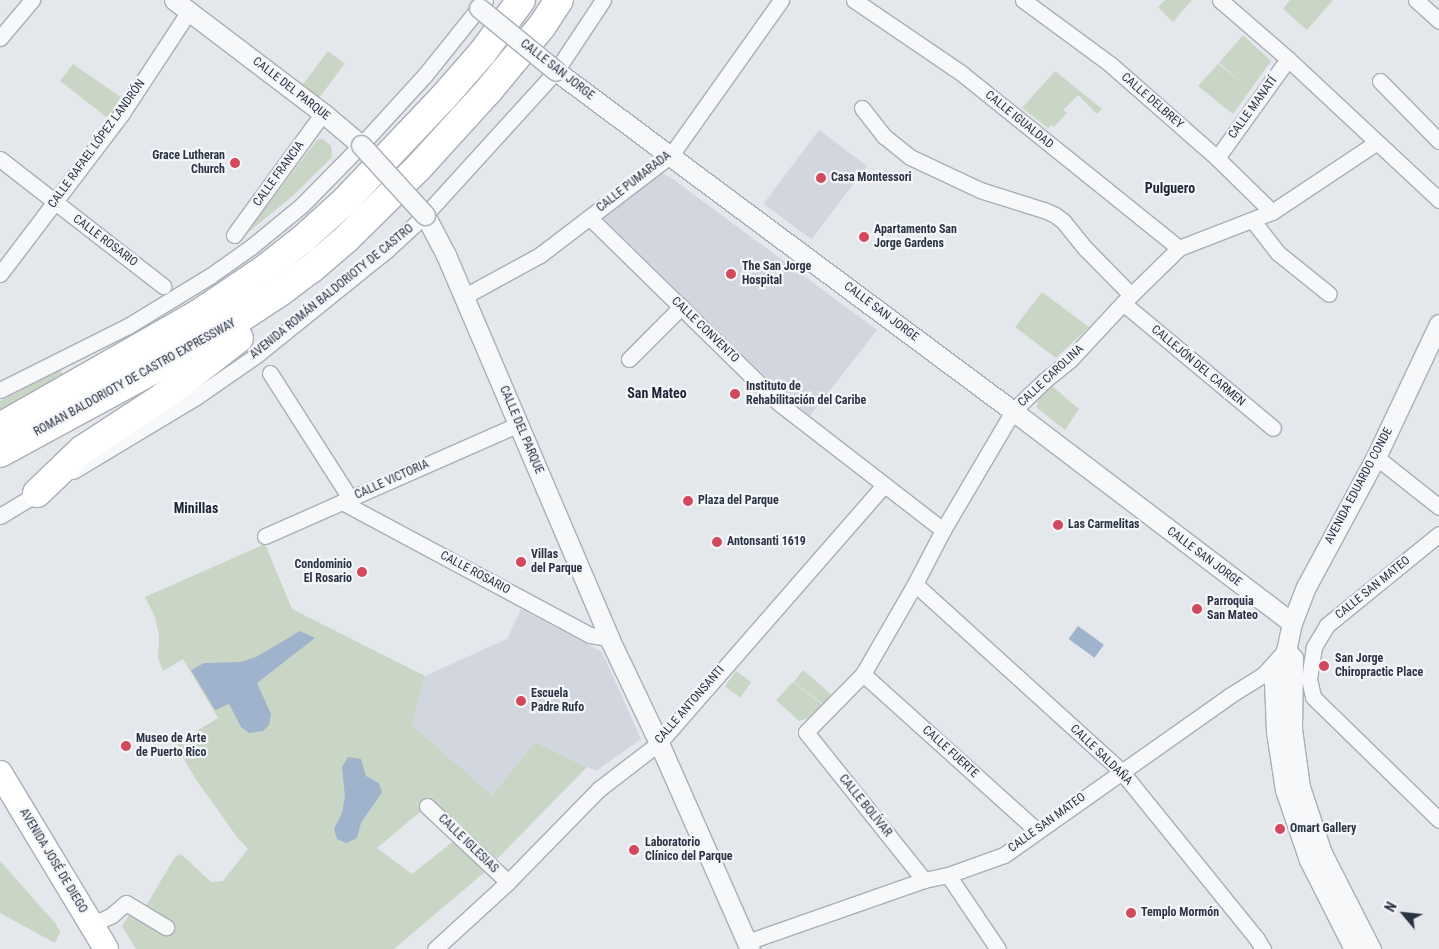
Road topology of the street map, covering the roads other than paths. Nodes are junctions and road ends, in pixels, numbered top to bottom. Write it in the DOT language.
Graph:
graph roads {
  1 [pos="32,0"];
  2 [pos="521,0"];
  3 [pos="559,0"];
  4 [pos="602,0"];
  5 [pos="781,0"];
  6 [pos="854,0"];
  7 [pos="1022,0"];
  8 [pos="1220,0"];
  9 [pos="1416,0"];
  10 [pos="478,3"];
  11 [pos="181,5"];
  12 [pos="1439,21"];
  13 [pos="0,38"];
  14 [pos="1288,59"];
  15 [pos="556,71"];
  16 [pos="1380,81"];
  17 [pos="862,108"];
  18 [pos="323,113"];
  19 [pos="1439,141"];
  20 [pos="1376,143"];
  21 [pos="361,145"];
  22 [pos="671,155"];
  23 [pos="1217,158"];
  24 [pos="0,159"];
  25 [pos="1439,200"];
  26 [pos="54,202"];
  27 [pos="1272,212"];
  28 [pos="425,215"];
  29 [pos="590,218"];
  30 [pos="1253,220"];
  31 [pos="234,235"];
  32 [pos="1179,248"];
  33 [pos="0,274"];
  34 [pos="163,286"];
  35 [pos="280,292"];
  36 [pos="1329,294"];
  37 [pos="463,297"];
  38 [pos="1127,299"];
  39 [pos="681,307"];
  40 [pos="1439,324"];
  41 [pos="629,359"];
  42 [pos="270,373"];
  43 [pos="0,390"];
  44 [pos="119,390"];
  45 [pos="1013,411"];
  46 [pos="518,424"];
  47 [pos="0,428"];
  48 [pos="1273,428"];
  49 [pos="0,453"];
  50 [pos="1376,457"];
  51 [pos="0,472"];
  52 [pos="884,485"];
  53 [pos="37,493"];
  54 [pos="346,500"];
  55 [pos="1439,507"];
  56 [pos="0,516"];
  57 [pos="943,530"];
  58 [pos="1439,534"];
  59 [pos="265,536"];
  60 [pos="916,584"];
  61 [pos="1292,623"];
  62 [pos="609,638"];
  63 [pos="1286,651"];
  64 [pos="863,674"];
  65 [pos="806,732"];
  66 [pos="659,743"];
  67 [pos="1121,771"];
  68 [pos="0,773"];
  69 [pos="428,806"];
  70 [pos="1439,820"];
  71 [pos="1036,830"];
  72 [pos="948,875"];
  73 [pos="924,880"];
  74 [pos="508,882"];
  75 [pos="91,925"];
  76 [pos="166,927"];
  77 [pos="749,946"];
  78 [pos="106,949"];
  79 [pos="435,949"];
  80 [pos="998,949"];
  81 [pos="1263,949"];
  82 [pos="1354,949"];
  83 [pos="1371,949"];
  1 -- 13 [label="street"];
  2 -- 47 [label="highway, ROMAN BALDORIOTY DE CASTRO EXPRESSWAY"];
  3 -- 35 [label="highway, ROMAN BALDORIOTY DE CASTRO EXPRESSWAY"];
  4 -- 15 [label="street, AVENIDA ROMÁN BALDORIOTY DE CASTRO"];
  5 -- 22 [label="street, CALLE PUMARADA"];
  6 -- 32 [label="street, CALLE IGUALDAD"];
  7 -- 23 [label="street, CALLE DELBREY"];
  8 -- 14 [label="street"];
  9 -- 12 [label="street"];
  10 -- 15 [label="street, CALLE SAN JORGE, bridge"];
  10 -- 21 [label="street"];
  11 -- 18 [label="street, CALLE DEL PARQUE"];
  11 -- 26 [label="street, CALLE RAFAEL LÓPEZ LANDRÓN"];
  14 -- 20 [label="street"];
  14 -- 23 [label="street, CALLE MANATÍ"];
  15 -- 22 [label="street, CALLE SAN JORGE"];
  15 -- 28 [label="street, AVENIDA ROMÁN BALDORIOTY DE CASTRO"];
  16 -- 19 [label="street"];
  17 -- 38 [label="street, CALLEJÓN DEL CARMEN"];
  18 -- 21 [label="street, CALLE DEL PARQUE"];
  18 -- 31 [label="street, CALLE FRANCIA"];
  20 -- 25 [label="street"];
  20 -- 27 [label="street, CALLE CAROLINA"];
  21 -- 28 [label="street, CALLE DEL PARQUE, bridge"];
  21 -- 43 [label="street"];
  22 -- 29 [label="street, CALLE PUMARADA"];
  22 -- 45 [label="street, CALLE SAN JORGE"];
  23 -- 27 [label="street, CALLE DELBREY"];
  24 -- 26 [label="street, CALLE ROSARIO"];
  26 -- 33 [label="street, CALLE RAFAEL LÓPEZ LANDRÓN"];
  26 -- 34 [label="street, CALLE ROSARIO"];
  27 -- 30 [label="street, CALLE CAROLINA"];
  28 -- 37 [label="street, CALLE DEL PARQUE"];
  28 -- 53 [label="street, AVENIDA ROMÁN BALDORIOTY DE CASTRO"];
  29 -- 37 [label="street, CALLE PUMARADA"];
  29 -- 39 [label="street, CALLE CONVENTO"];
  30 -- 32 [label="street, CALLE CAROLINA"];
  30 -- 36 [label="street"];
  32 -- 38 [label="street, CALLE CAROLINA"];
  35 -- 44 [label="highway, ROMAN BALDORIOTY DE CASTRO EXPRESSWAY"];
  35 -- 53 [label="highway"];
  37 -- 46 [label="street, CALLE DEL PARQUE"];
  38 -- 45 [label="street, CALLE CAROLINA"];
  38 -- 48 [label="street, CALLEJÓN DEL CARMEN"];
  39 -- 41 [label="street"];
  39 -- 52 [label="street, CALLE CONVENTO"];
  40 -- 50 [label="street, AVENIDA EDUARDO CONDE"];
  42 -- 54 [label="street, CALLE ROSARIO"];
  44 -- 49 [label="highway, ROMAN BALDORIOTY DE CASTRO EXPRESSWAY"];
  44 -- 51 [label="highway"];
  45 -- 57 [label="street, CALLE CAROLINA"];
  45 -- 61 [label="street, CALLE SAN JORGE"];
  46 -- 54 [label="street, CALLE VICTORIA"];
  46 -- 62 [label="street, CALLE DEL PARQUE"];
  50 -- 55 [label="street"];
  50 -- 61 [label="street, AVENIDA EDUARDO CONDE"];
  52 -- 57 [label="street, CALLE CONVENTO"];
  52 -- 66 [label="street, CALLE ANTONSANTI"];
  53 -- 56 [label="street, AVENIDA ROMÁN BALDORIOTY DE CASTRO"];
  54 -- 59 [label="street, CALLE VICTORIA"];
  54 -- 62 [label="street, CALLE ROSARIO"];
  57 -- 60 [label="street, CALLE CAROLINA"];
  58 -- 70 [label="street, CALLE SAN MATEO"];
  60 -- 64 [label="street, CALLE CAROLINA"];
  60 -- 67 [label="street, CALLE SALDAÑA"];
  61 -- 63 [label="street, AVENIDA EDUARDO CONDE"];
  62 -- 66 [label="street, CALLE DEL PARQUE"];
  63 -- 67 [label="street, CALLE SAN MATEO"];
  63 -- 82 [label="street, AVENIDA EDUARDO CONDE"];
  63 -- 83 [label="street"];
  64 -- 65 [label="street, CALLE CAROLINA"];
  64 -- 71 [label="street, CALLE FUERTE"];
  65 -- 73 [label="street, CALLE BOLÍVAR"];
  66 -- 74 [label="street, CALLE ANTONSANTI"];
  66 -- 77 [label="street, CALLE DEL PARQUE"];
  67 -- 71 [label="street, CALLE SAN MATEO"];
  67 -- 81 [label="street, CALLE SALDAÑA"];
  68 -- 75 [label="main road, AVENIDA JOSÉ DE DIEGO"];
  69 -- 74 [label="street, CALLE IGLESIAS"];
  71 -- 72 [label="street, CALLE SAN MATEO"];
  72 -- 73 [label="street, CALLE SAN MATEO"];
  72 -- 80 [label="street"];
  73 -- 77 [label="street, CALLE SAN MATEO"];
  74 -- 79 [label="street, CALLE ANTONSANTI"];
  75 -- 76 [label="street"];
  75 -- 78 [label="main road, AVENIDA JOSÉ DE DIEGO"];
}
